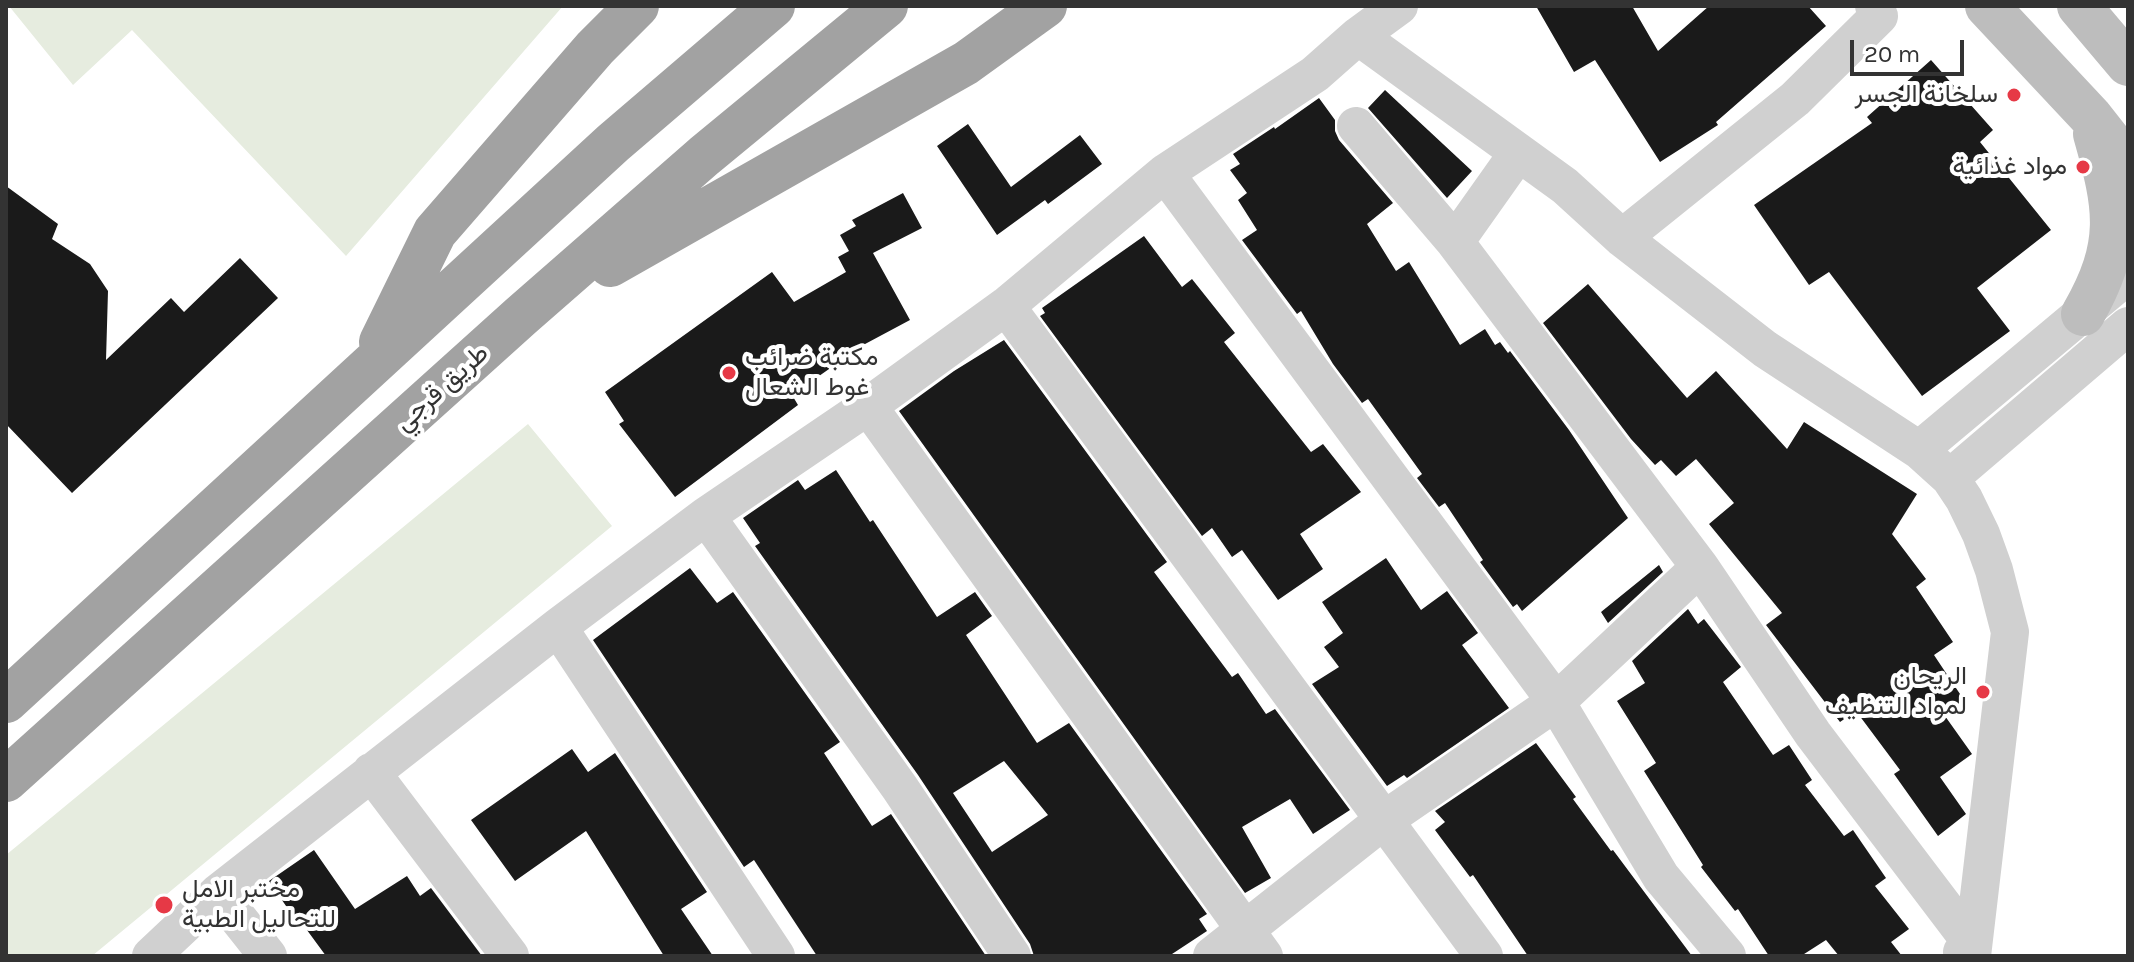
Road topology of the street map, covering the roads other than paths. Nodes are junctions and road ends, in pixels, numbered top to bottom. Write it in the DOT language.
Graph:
graph roads {
  1 [pos="637,6"];
  2 [pos="773,6"];
  3 [pos="886,6"];
  4 [pos="1045,6"];
  5 [pos="1399,6"];
  6 [pos="1874,6"];
  7 [pos="1987,6"];
  8 [pos="2079,6"];
  9 [pos="1358,36"];
  10 [pos="2128,64"];
  11 [pos="2090,116"];
  12 [pos="1356,126"];
  13 [pos="1518,153"];
  14 [pos="2128,164"];
  15 [pos="1165,173"];
  16 [pos="1622,238"];
  17 [pos="1455,242"];
  18 [pos="2128,275"];
  19 [pos="1006,306"];
  20 [pos="2083,314"];
  21 [pos="521,316"];
  22 [pos="2128,326"];
  23 [pos="371,364"];
  24 [pos="868,406"];
  25 [pos="1919,450"];
  26 [pos="1950,478"];
  27 [pos="706,516"];
  28 [pos="1700,567"];
  29 [pos="558,627"];
  30 [pos="8,695"];
  31 [pos="1556,702"];
  32 [pos="371,772"];
  33 [pos="6,780"];
  34 [pos="1384,820"];
  35 [pos="218,893"];
  36 [pos="1255,943"];
  37 [pos="1967,952"];
  38 [pos="151,956"];
  39 [pos="268,956"];
  40 [pos="510,956"];
  41 [pos="776,956"];
  42 [pos="1012,956"];
  43 [pos="1212,956"];
  44 [pos="1484,956"];
  45 [pos="1727,956"];
  1 -- 23 [label="highway"];
  2 -- 23 [label="highway"];
  3 -- 21 [label="highway, طريق قرجي"];
  4 -- 21 [label="highway"];
  5 -- 9 [label="street"];
  6 -- 16 [label="street"];
  7 -- 11 [label="main road"];
  8 -- 10 [label="main road"];
  9 -- 13 [label="street"];
  9 -- 15 [label="street"];
  11 -- 14 [label="main road"];
  11 -- 20 [label="main road"];
  12 -- 17 [label="street"];
  13 -- 16 [label="street"];
  13 -- 17 [label="street"];
  15 -- 19 [label="street"];
  15 -- 31 [label="street"];
  16 -- 25 [label="street"];
  17 -- 28 [label="street"];
  18 -- 20 [label="street"];
  19 -- 24 [label="street"];
  19 -- 34 [label="street"];
  20 -- 25 [label="street"];
  21 -- 33 [label="highway, طريق قرجي"];
  22 -- 26 [label="street"];
  23 -- 30 [label="highway"];
  24 -- 27 [label="street"];
  24 -- 36 [label="street"];
  25 -- 26 [label="street"];
  26 -- 37 [label="street"];
  27 -- 29 [label="street"];
  27 -- 42 [label="street"];
  28 -- 31 [label="street"];
  28 -- 37 [label="street"];
  29 -- 32 [label="street"];
  29 -- 41 [label="street"];
  31 -- 34 [label="street"];
  31 -- 45 [label="street"];
  32 -- 35 [label="street"];
  32 -- 40 [label="street"];
  34 -- 36 [label="street"];
  34 -- 44 [label="street"];
  35 -- 38 [label="street"];
  35 -- 39 [label="street"];
  36 -- 43 [label="street"];
}
